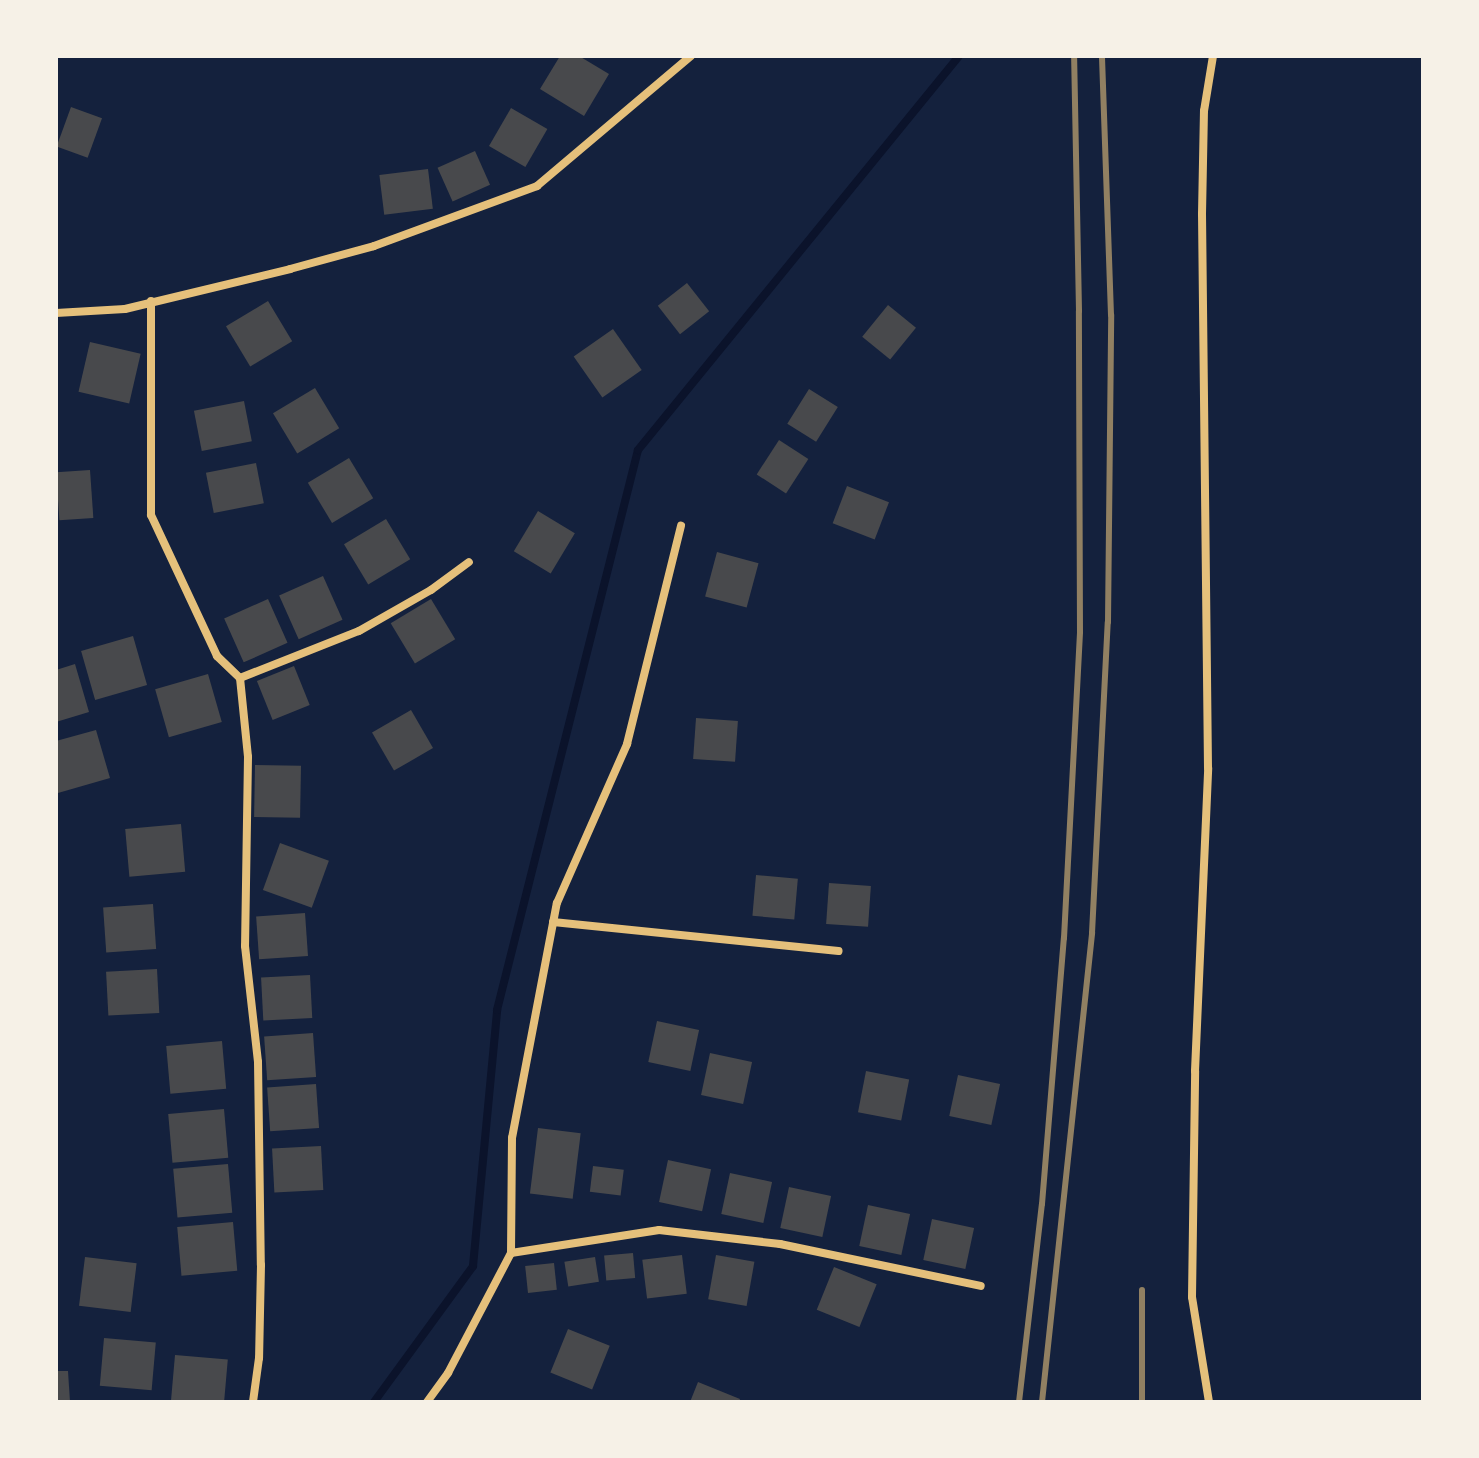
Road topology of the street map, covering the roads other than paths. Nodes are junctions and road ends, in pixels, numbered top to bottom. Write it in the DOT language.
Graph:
graph roads {
  1 [pos="691,56"];
  2 [pos="1213,56"];
  3 [pos="151,301"];
  4 [pos="56,313"];
  5 [pos="681,526"];
  6 [pos="469,562"];
  7 [pos="240,678"];
  8 [pos="553,922"];
  9 [pos="839,951"];
  10 [pos="511,1253"];
  11 [pos="981,1286"];
  12 [pos="253,1402"];
  13 [pos="427,1402"];
  14 [pos="1209,1402"];
  1 -- 3 [label="street"];
  2 -- 14 [label="street"];
  3 -- 4 [label="street"];
  3 -- 7 [label="street"];
  5 -- 8 [label="street"];
  6 -- 7 [label="street"];
  7 -- 12 [label="street"];
  8 -- 9 [label="street"];
  8 -- 10 [label="street"];
  10 -- 11 [label="street"];
  10 -- 13 [label="street"];
}
